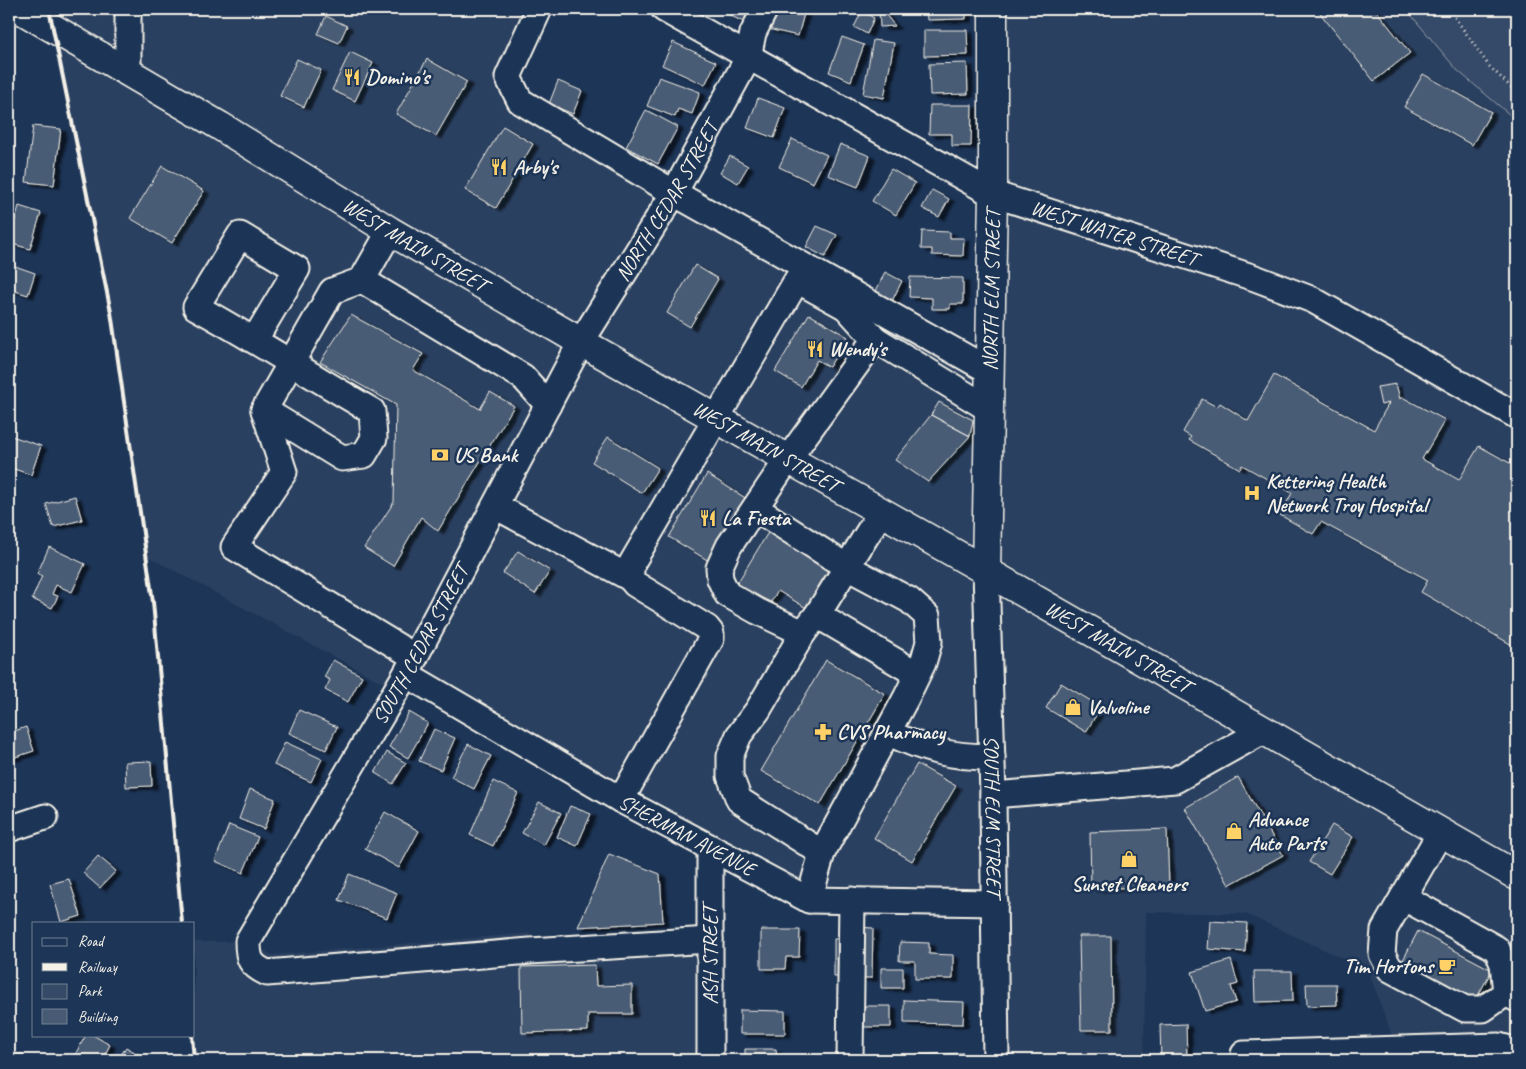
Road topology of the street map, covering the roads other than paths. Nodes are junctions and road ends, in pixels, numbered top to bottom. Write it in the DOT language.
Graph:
graph roads {
  1 [pos="20,9"];
  2 [pos="128,9"];
  3 [pos="539,9"];
  4 [pos="664,9"];
  5 [pos="765,9"];
  6 [pos="994,9"];
  7 [pos="748,58"];
  8 [pos="128,72"];
  9 [pos="674,193"];
  10 [pos="994,194"];
  11 [pos="390,231"];
  12 [pos="362,280"];
  13 [pos="255,339"];
  14 [pos="581,342"];
  15 [pos="871,343"];
  16 [pos="292,364"];
  17 [pos="990,371"];
  18 [pos="548,405"];
  19 [pos="989,409"];
  20 [pos="264,410"];
  21 [pos="1517,416"];
  22 [pos="715,418"];
  23 [pos="788,459"];
  24 [pos="495,506"];
  25 [pos="755,508"];
  26 [pos="881,512"];
  27 [pos="847,567"];
  28 [pos="986,570"];
  29 [pos="630,578"];
  30 [pos="810,624"];
  31 [pos="410,665"];
  32 [pos="917,674"];
  33 [pos="1263,731"];
  34 [pos="887,732"];
  35 [pos="992,757"];
  36 [pos="993,795"];
  37 [pos="621,800"];
  38 [pos="45,816"];
  39 [pos="9,829"];
  40 [pos="1440,833"];
  41 [pos="710,849"];
  42 [pos="822,853"];
  43 [pos="1517,876"];
  44 [pos="1403,897"];
  45 [pos="809,900"];
  46 [pos="852,900"];
  47 [pos="995,903"];
  48 [pos="710,940"];
  49 [pos="1511,996"];
  50 [pos="1517,1052"];
  51 [pos="1244,1054"];
  52 [pos="710,1060"];
  53 [pos="850,1060"];
  54 [pos="996,1060"];
  1 -- 8 [label="main road, WEST MAIN STREET"];
  2 -- 8 [label="street"];
  3 -- 9 [label="street"];
  4 -- 7 [label="street, WEST WATER STREET"];
  5 -- 7 [label="street, NORTH CEDAR STREET"];
  6 -- 10 [label="main road, NORTH ELM STREET"];
  7 -- 9 [label="street, NORTH CEDAR STREET"];
  7 -- 10 [label="street, WEST WATER STREET"];
  8 -- 11 [label="main road, WEST MAIN STREET"];
  9 -- 14 [label="street, NORTH CEDAR STREET"];
  9 -- 17 [label="street"];
  10 -- 17 [label="main road, NORTH ELM STREET"];
  10 -- 21 [label="street, WEST WATER STREET"];
  11 -- 12 [label="street"];
  11 -- 14 [label="main road, WEST MAIN STREET"];
  12 -- 16 [label="street"];
  12 -- 18 [label="street"];
  13 -- 16 [label="street"];
  14 -- 18 [label="street, SOUTH CEDAR STREET"];
  14 -- 22 [label="main road, WEST MAIN STREET"];
  15 -- 19 [label="street"];
  15 -- 22 [label="street"];
  15 -- 23 [label="street"];
  16 -- 20 [label="street"];
  16 -- 20 [label="street"];
  17 -- 19 [label="main road, NORTH ELM STREET"];
  18 -- 24 [label="street, SOUTH CEDAR STREET"];
  19 -- 28 [label="main road, NORTH ELM STREET"];
  20 -- 31 [label="street, SHERMAN AVENUE"];
  22 -- 23 [label="main road, WEST MAIN STREET"];
  22 -- 29 [label="street"];
  23 -- 25 [label="street"];
  23 -- 26 [label="main road, WEST MAIN STREET"];
  24 -- 29 [label="street"];
  24 -- 31 [label="street, SOUTH CEDAR STREET"];
  25 -- 27 [label="street"];
  25 -- 30 [label="street"];
  26 -- 27 [label="street"];
  26 -- 28 [label="main road, WEST MAIN STREET"];
  27 -- 30 [label="street"];
  27 -- 32 [label="street"];
  28 -- 33 [label="main road, WEST MAIN STREET"];
  28 -- 35 [label="street, SOUTH ELM STREET"];
  29 -- 37 [label="street"];
  30 -- 32 [label="street"];
  30 -- 42 [label="street"];
  31 -- 37 [label="street, SHERMAN AVENUE"];
  31 -- 48 [label="street, SOUTH CEDAR STREET"];
  32 -- 34 [label="street"];
  33 -- 36 [label="street"];
  33 -- 40 [label="main road, WEST MAIN STREET"];
  34 -- 35 [label="street"];
  34 -- 42 [label="street"];
  35 -- 36 [label="street, SOUTH ELM STREET"];
  36 -- 47 [label="street, SOUTH ELM STREET"];
  37 -- 41 [label="street, SHERMAN AVENUE"];
  38 -- 39 [label="street"];
  40 -- 43 [label="main road, WEST MAIN STREET"];
  40 -- 44 [label="street"];
  41 -- 45 [label="street, SHERMAN AVENUE"];
  41 -- 48 [label="street, ASH STREET"];
  42 -- 45 [label="street"];
  44 -- 49 [label="street"];
  44 -- 49 [label="street"];
  45 -- 46 [label="street, SHERMAN AVENUE"];
  46 -- 47 [label="street, SHERMAN AVENUE"];
  46 -- 53 [label="street"];
  47 -- 54 [label="street, SOUTH ELM STREET"];
  48 -- 52 [label="street, ASH STREET"];
  50 -- 51 [label="street"];
}
